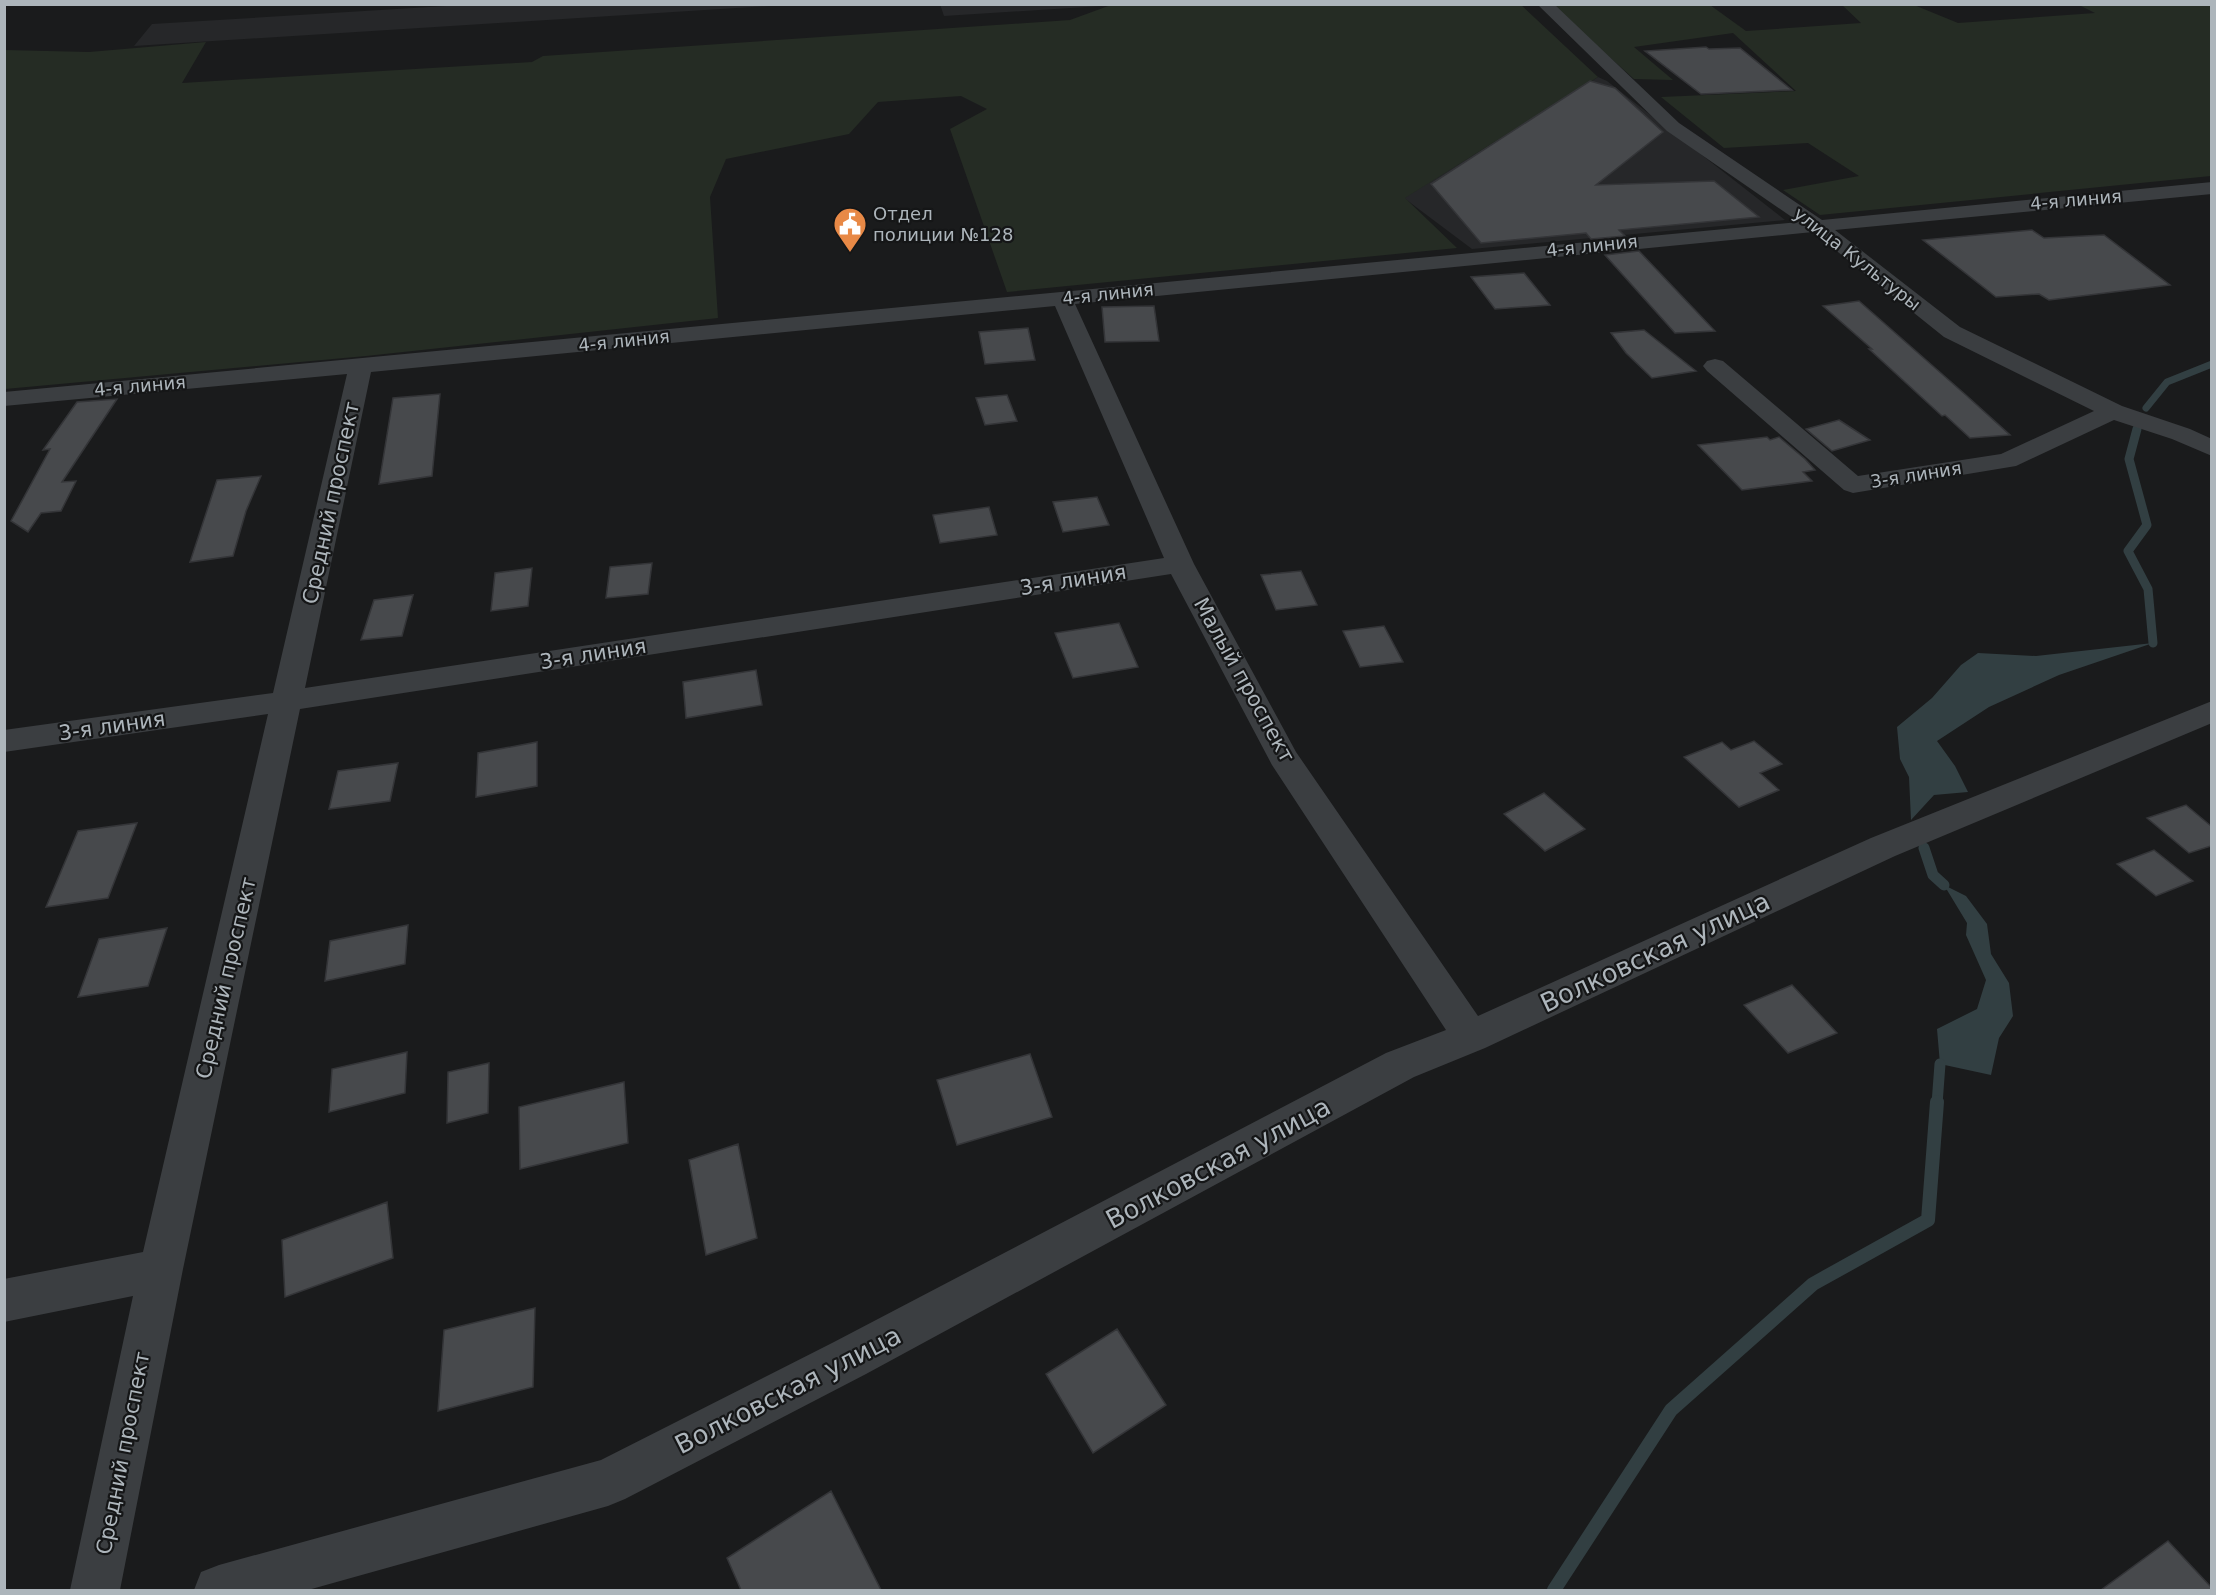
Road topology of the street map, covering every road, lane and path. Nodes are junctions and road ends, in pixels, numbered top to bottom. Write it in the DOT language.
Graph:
graph roads {
  1 [pos="1544,4"];
  2 [pos="2211,188"];
  3 [pos="1815,224"];
  4 [pos="1062,298"];
  5 [pos="362,366"];
  6 [pos="1715,366"];
  7 [pos="4,399"];
  8 [pos="2113,411"];
  9 [pos="2211,449"];
  10 [pos="1180,564"];
  11 [pos="288,701"];
  12 [pos="2211,711"];
  13 [pos="4,741"];
  14 [pos="1471,1037"];
  15 [pos="160,1269"];
  16 [pos="4,1301"];
  17 [pos="95,1590"];
  18 [pos="219,1590"];
  1 -- 3 [label="street, улица Культуры"];
  2 -- 3 [label="street, 4-я линия"];
  3 -- 4 [label="street, 4-я линия"];
  3 -- 8 [label="street, улица Культуры"];
  4 -- 5 [label="street, 4-я линия"];
  4 -- 10 [label="street, Малый проспект"];
  5 -- 7 [label="street, 4-я линия"];
  5 -- 11 [label="street, Средний проспект"];
  6 -- 8 [label="street, 3-я линия"];
  8 -- 9 [label="street, улица Культуры"];
  10 -- 11 [label="street, 3-я линия"];
  10 -- 14 [label="street, Малый проспект"];
  11 -- 13 [label="street, 3-я линия"];
  11 -- 15 [label="street, Средний проспект"];
  12 -- 14 [label="street, Волковская улица"];
  14 -- 18 [label="street, Волковская улица"];
  15 -- 16 [label="street"];
  15 -- 17 [label="street, Средний проспект"];
}
